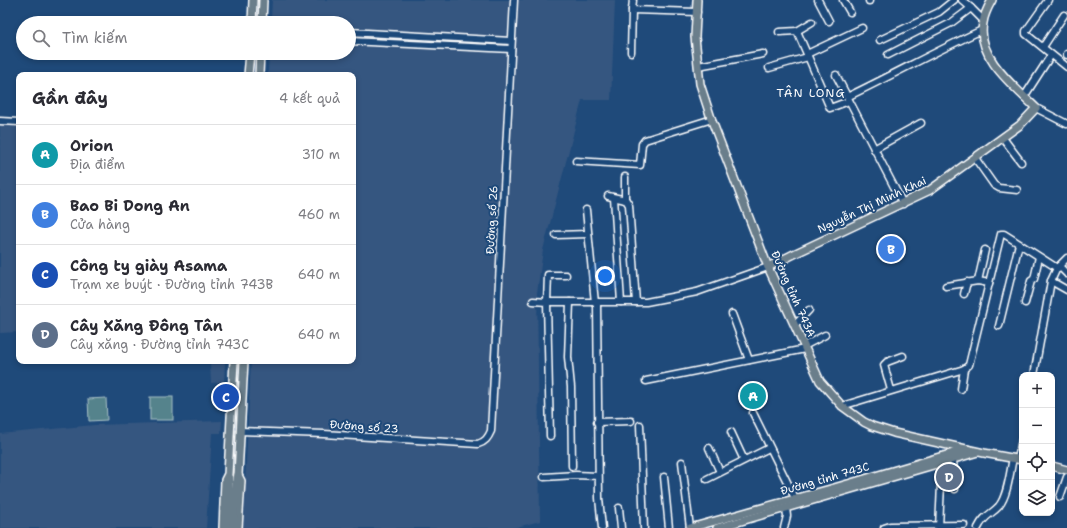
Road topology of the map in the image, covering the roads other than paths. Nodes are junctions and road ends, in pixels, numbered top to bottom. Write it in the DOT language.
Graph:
graph roads {
  1 [pos="253,0"];
  2 [pos="263,0"];
  3 [pos="514,0"];
  4 [pos="633,0"];
  5 [pos="697,0"];
  6 [pos="818,0"];
  7 [pos="843,0"];
  8 [pos="954,0"];
  9 [pos="962,0"];
  10 [pos="992,0"];
  11 [pos="1048,0"];
  12 [pos="971,8"];
  13 [pos="632,10"];
  14 [pos="697,12"];
  15 [pos="850,12"];
  16 [pos="1064,15"];
  17 [pos="252,16"];
  18 [pos="262,16"];
  19 [pos="983,20"];
  20 [pos="829,21"];
  21 [pos="812,22"];
  22 [pos="862,28"];
  23 [pos="982,30"];
  24 [pos="797,31"];
  25 [pos="356,32"];
  26 [pos="779,32"];
  27 [pos="390,34"];
  28 [pos="880,40"];
  29 [pos="356,41"];
  30 [pos="512,41"];
  31 [pos="390,43"];
  32 [pos="1043,47"];
  33 [pos="511,49"];
  34 [pos="631,52"];
  35 [pos="763,54"];
  36 [pos="888,54"];
  37 [pos="808,55"];
  38 [pos="1051,55"];
  39 [pos="249,60"];
  40 [pos="260,60"];
  41 [pos="698,66"];
  42 [pos="1067,67"];
  43 [pos="769,68"];
  44 [pos="248,72"];
  45 [pos="259,72"];
  46 [pos="836,75"];
  47 [pos="1024,96"];
  48 [pos="848,99"];
  49 [pos="1036,108"];
  50 [pos="712,119"];
  51 [pos="0,121"];
  52 [pos="16,122"];
  53 [pos="922,123"];
  54 [pos="1067,124"];
  55 [pos="1003,138"];
  56 [pos="874,149"];
  57 [pos="975,158"];
  58 [pos="576,161"];
  59 [pos="1021,162"];
  60 [pos="625,177"];
  61 [pos="1017,190"];
  62 [pos="625,200"];
  63 [pos="903,204"];
  64 [pos="586,210"];
  65 [pos="588,234"];
  66 [pos="556,235"];
  67 [pos="1019,244"];
  68 [pos="985,250"];
  69 [pos="1039,257"];
  70 [pos="1067,258"];
  71 [pos="768,267"];
  72 [pos="1058,267"];
  73 [pos="1067,274"];
  74 [pos="566,275"];
  75 [pos="978,281"];
  76 [pos="1051,281"];
  77 [pos="967,282"];
  78 [pos="989,283"];
  79 [pos="946,286"];
  80 [pos="1067,290"];
  81 [pos="964,294"];
  82 [pos="533,300"];
  83 [pos="547,302"];
  84 [pos="570,302"];
  85 [pos="621,302"];
  86 [pos="636,302"];
  87 [pos="596,303"];
  88 [pos="1025,303"];
  89 [pos="809,310"];
  90 [pos="732,314"];
  91 [pos="795,325"];
  92 [pos="999,326"];
  93 [pos="825,336"];
  94 [pos="804,348"];
  95 [pos="903,356"];
  96 [pos="749,360"];
  97 [pos="234,364"];
  98 [pos="244,364"];
  99 [pos="964,369"];
  100 [pos="1035,372"];
  101 [pos="646,381"];
  102 [pos="891,390"];
  103 [pos="961,390"];
  104 [pos="842,406"];
  105 [pos="753,413"];
  106 [pos="631,420"];
  107 [pos="597,422"];
  108 [pos="640,425"];
  109 [pos="240,431"];
  110 [pos="731,432"];
  111 [pos="550,436"];
  112 [pos="486,440"];
  113 [pos="1021,444"];
  114 [pos="950,445"];
  115 [pos="709,448"];
  116 [pos="769,448"];
  117 [pos="967,449"];
  118 [pos="980,451"];
  119 [pos="954,457"];
  120 [pos="1018,459"];
  121 [pos="744,460"];
  122 [pos="682,462"];
  123 [pos="942,462"];
  124 [pos="572,466"];
  125 [pos="1055,467"];
  126 [pos="1067,470"];
  127 [pos="720,472"];
  128 [pos="228,474"];
  129 [pos="238,475"];
  130 [pos="598,476"];
  131 [pos="544,477"];
  132 [pos="664,477"];
  133 [pos="1067,477"];
  134 [pos="707,479"];
  135 [pos="232,489"];
  136 [pos="954,489"];
  137 [pos="1060,497"];
  138 [pos="795,498"];
  139 [pos="619,508"];
  140 [pos="786,508"];
  141 [pos="964,525"];
  142 [pos="939,527"];
  143 [pos="223,528"];
  144 [pos="228,528"];
  145 [pos="233,528"];
  146 [pos="238,528"];
  147 [pos="602,528"];
  148 [pos="621,528"];
  149 [pos="644,528"];
  150 [pos="669,528"];
  151 [pos="690,528"];
  152 [pos="717,528"];
  153 [pos="784,528"];
  154 [pos="884,528"];
  155 [pos="978,528"];
  1 -- 17 [label="main road"];
  2 -- 18 [label="main road"];
  3 -- 30 [label="street, Đường số 26"];
  4 -- 13 [label="street"];
  5 -- 14 [label="main road, Đường tỉnh 743A"];
  6 -- 20 [label="street"];
  7 -- 15 [label="street"];
  8 -- 28 [label="street"];
  9 -- 12 [label="street"];
  10 -- 19 [label="main road"];
  11 -- 32 [label="street"];
  12 -- 19 [label="street"];
  12 -- 36 [label="street"];
  13 -- 14 [label="street"];
  13 -- 34 [label="street"];
  14 -- 41 [label="main road, Đường tỉnh 743A"];
  16 -- 32 [label="street"];
  19 -- 23 [label="main road"];
  21 -- 24 [label="street"];
  22 -- 37 [label="street"];
  23 -- 47 [label="main road"];
  23 -- 48 [label="street"];
  24 -- 26 [label="street"];
  24 -- 37 [label="street"];
  25 -- 27 [label="street"];
  27 -- 30 [label="street"];
  27 -- 31 [label="street"];
  29 -- 31 [label="street"];
  30 -- 33 [label="street, Đường số 26"];
  31 -- 33 [label="street"];
  32 -- 38 [label="street"];
  33 -- 112 [label="street, Đường số 26"];
  35 -- 41 [label="street"];
  37 -- 43 [label="street"];
  37 -- 48 [label="street"];
  38 -- 42 [label="street"];
  38 -- 47 [label="street"];
  39 -- 44 [label="main road"];
  40 -- 45 [label="main road"];
  41 -- 50 [label="main road, Đường tỉnh 743A"];
  46 -- 48 [label="street"];
  47 -- 49 [label="main road"];
  48 -- 56 [label="street"];
  49 -- 54 [label="street"];
  49 -- 55 [label="main road, Nguyễn Thị Minh Khai"];
  50 -- 58 [label="street"];
  50 -- 71 [label="main road, Đường tỉnh 743A"];
  51 -- 52 [label="street"];
  53 -- 56 [label="street"];
  55 -- 57 [label="main road, Nguyễn Thị Minh Khai"];
  55 -- 59 [label="street"];
  56 -- 63 [label="street"];
  57 -- 61 [label="street"];
  57 -- 63 [label="main road, Nguyễn Thị Minh Khai"];
  60 -- 62 [label="street"];
  62 -- 85 [label="street"];
  62 -- 86 [label="street"];
  63 -- 71 [label="main road, Nguyễn Thị Minh Khai"];
  64 -- 65 [label="street"];
  65 -- 66 [label="street"];
  65 -- 87 [label="street"];
  67 -- 69 [label="street"];
  67 -- 78 [label="street"];
  67 -- 92 [label="street"];
  68 -- 75 [label="street"];
  69 -- 72 [label="street"];
  69 -- 88 [label="street"];
  70 -- 72 [label="street"];
  71 -- 86 [label="street"];
  71 -- 91 [label="main road, Đường tỉnh 743A"];
  72 -- 73 [label="street"];
  72 -- 76 [label="street"];
  74 -- 83 [label="street"];
  75 -- 77 [label="street"];
  75 -- 78 [label="street"];
  76 -- 80 [label="street"];
  76 -- 100 [label="street"];
  77 -- 79 [label="street"];
  77 -- 81 [label="street"];
  78 -- 99 [label="street"];
  82 -- 83 [label="street"];
  83 -- 84 [label="street"];
  83 -- 111 [label="street"];
  84 -- 87 [label="street"];
  84 -- 124 [label="street"];
  85 -- 86 [label="street"];
  85 -- 87 [label="street"];
  87 -- 107 [label="street"];
  89 -- 91 [label="street"];
  90 -- 96 [label="street"];
  91 -- 94 [label="main road, Đường tỉnh 743A"];
  93 -- 94 [label="street"];
  94 -- 96 [label="street"];
  94 -- 104 [label="main road, Đường tỉnh 743A"];
  95 -- 102 [label="street"];
  96 -- 101 [label="street"];
  97 -- 128 [label="main road"];
  98 -- 109 [label="main road"];
  99 -- 102 [label="street"];
  99 -- 103 [label="street"];
  102 -- 104 [label="street"];
  104 -- 114 [label="main road, Đường tỉnh 743A"];
  105 -- 116 [label="street"];
  106 -- 107 [label="street"];
  107 -- 130 [label="street"];
  108 -- 149 [label="street"];
  109 -- 112 [label="street, Đường số 23"];
  109 -- 129 [label="main road"];
  110 -- 121 [label="street"];
  113 -- 120 [label="street"];
  114 -- 117 [label="main road, Đường tỉnh 743A"];
  114 -- 119 [label="main road"];
  115 -- 127 [label="street"];
  116 -- 121 [label="street"];
  116 -- 138 [label="street"];
  117 -- 118 [label="main road, Đường tỉnh 743A"];
  117 -- 119 [label="main road, Đường tỉnh 743C"];
  118 -- 119 [label="main road, Đường tỉnh 743C"];
  118 -- 120 [label="main road, Đường tỉnh 743A"];
  119 -- 123 [label="main road, Đường tỉnh 743C"];
  119 -- 136 [label="street"];
  119 -- 138 [label="main road, Đường tỉnh 743C"];
  120 -- 155 [label="street"];
  121 -- 127 [label="street"];
  122 -- 151 [label="street"];
  123 -- 140 [label="main road, Đường tỉnh 743C"];
  123 -- 142 [label="street"];
  125 -- 126 [label="main road"];
  127 -- 134 [label="street"];
  128 -- 135 [label="main road"];
  128 -- 143 [label="main road"];
  129 -- 135 [label="main road"];
  129 -- 146 [label="main road"];
  130 -- 131 [label="street"];
  130 -- 147 [label="street"];
  132 -- 150 [label="street"];
  133 -- 137 [label="street"];
  135 -- 144 [label="main road"];
  135 -- 145 [label="main road"];
  138 -- 151 [label="main road, Đường tỉnh 743C"];
  139 -- 148 [label="street"];
  140 -- 152 [label="main road, Đường tỉnh 743C"];
  140 -- 153 [label="street"];
  141 -- 142 [label="street"];
  142 -- 154 [label="street"];
}
